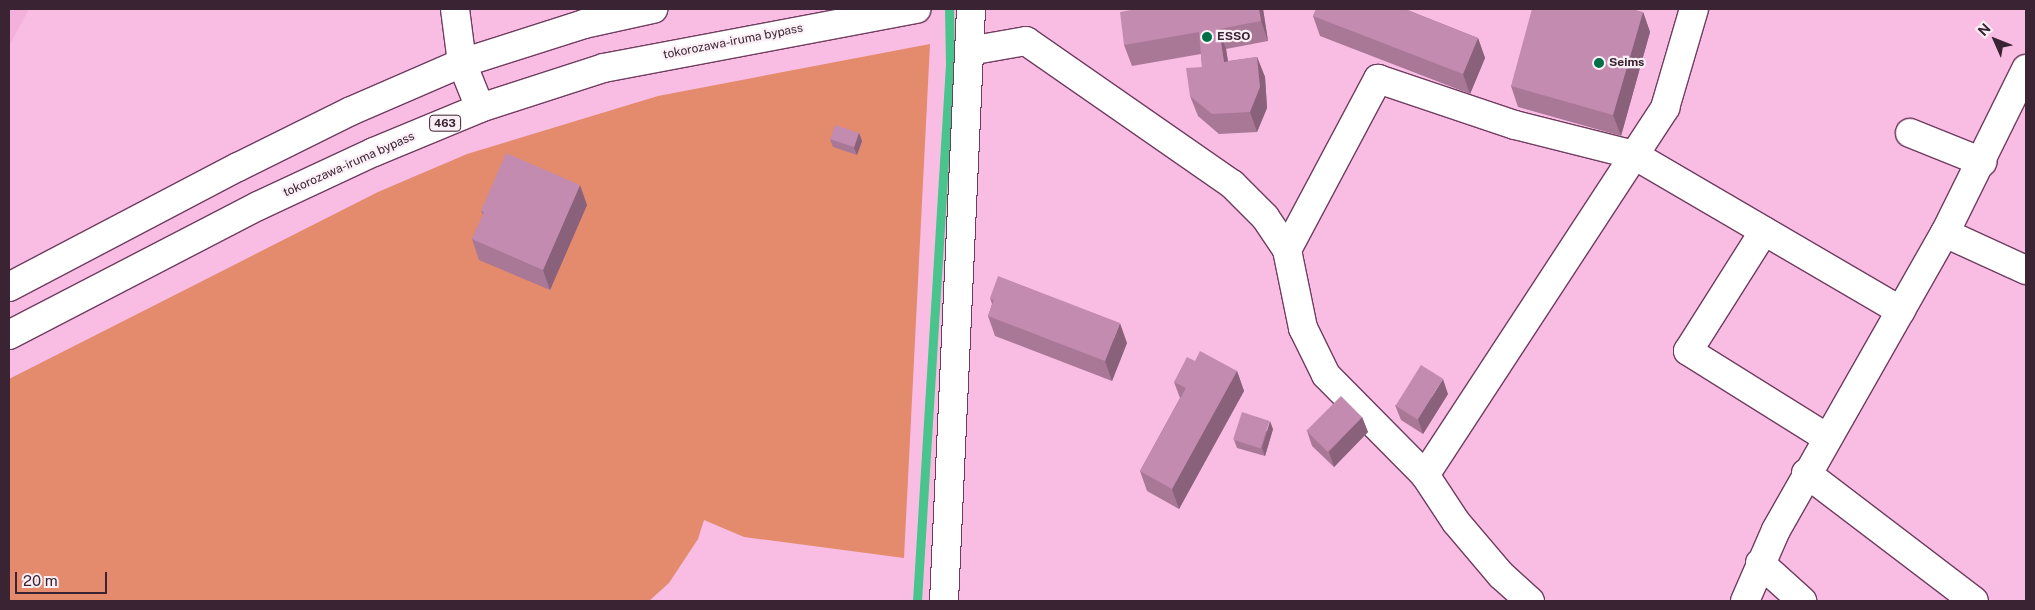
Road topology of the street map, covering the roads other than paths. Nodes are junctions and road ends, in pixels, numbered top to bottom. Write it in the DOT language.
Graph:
graph roads {
  1 [pos="455,9"];
  2 [pos="653,9"];
  3 [pos="916,9"];
  4 [pos="971,9"];
  5 [pos="1694,9"];
  6 [pos="969,51"];
  7 [pos="462,63"];
  8 [pos="2026,69"];
  9 [pos="480,108"];
  10 [pos="1910,134"];
  11 [pos="1634,155"];
  12 [pos="1982,162"];
  13 [pos="1764,232"];
  14 [pos="1946,233"];
  15 [pos="1286,250"];
  16 [pos="2026,270"];
  17 [pos="9,287"];
  18 [pos="1901,311"];
  19 [pos="9,335"];
  20 [pos="1828,438"];
  21 [pos="1806,473"];
  22 [pos="1425,476"];
  23 [pos="1760,563"];
  24 [pos="944,601"];
  25 [pos="1530,601"];
  26 [pos="1745,601"];
  27 [pos="1802,601"];
  28 [pos="1974,601"];
  1 -- 7 [label="main road"];
  2 -- 7 [label="main road"];
  3 -- 9 [label="main road, tokorozawa-iruma bypass / 463"];
  4 -- 6 [label="main road"];
  5 -- 11 [label="main road"];
  6 -- 15 [label="main road"];
  6 -- 24 [label="main road"];
  7 -- 9 [label="main road"];
  7 -- 17 [label="main road"];
  8 -- 12 [label="main road"];
  9 -- 19 [label="main road, tokorozawa-iruma bypass / 463"];
  10 -- 12 [label="main road"];
  11 -- 13 [label="main road"];
  11 -- 15 [label="main road"];
  11 -- 22 [label="main road"];
  12 -- 14 [label="main road"];
  13 -- 18 [label="main road"];
  13 -- 20 [label="main road"];
  14 -- 16 [label="main road"];
  14 -- 18 [label="main road"];
  15 -- 22 [label="main road"];
  18 -- 20 [label="main road"];
  20 -- 21 [label="main road"];
  21 -- 23 [label="main road"];
  21 -- 28 [label="main road"];
  22 -- 25 [label="main road"];
  23 -- 26 [label="main road"];
  23 -- 27 [label="main road"];
}
